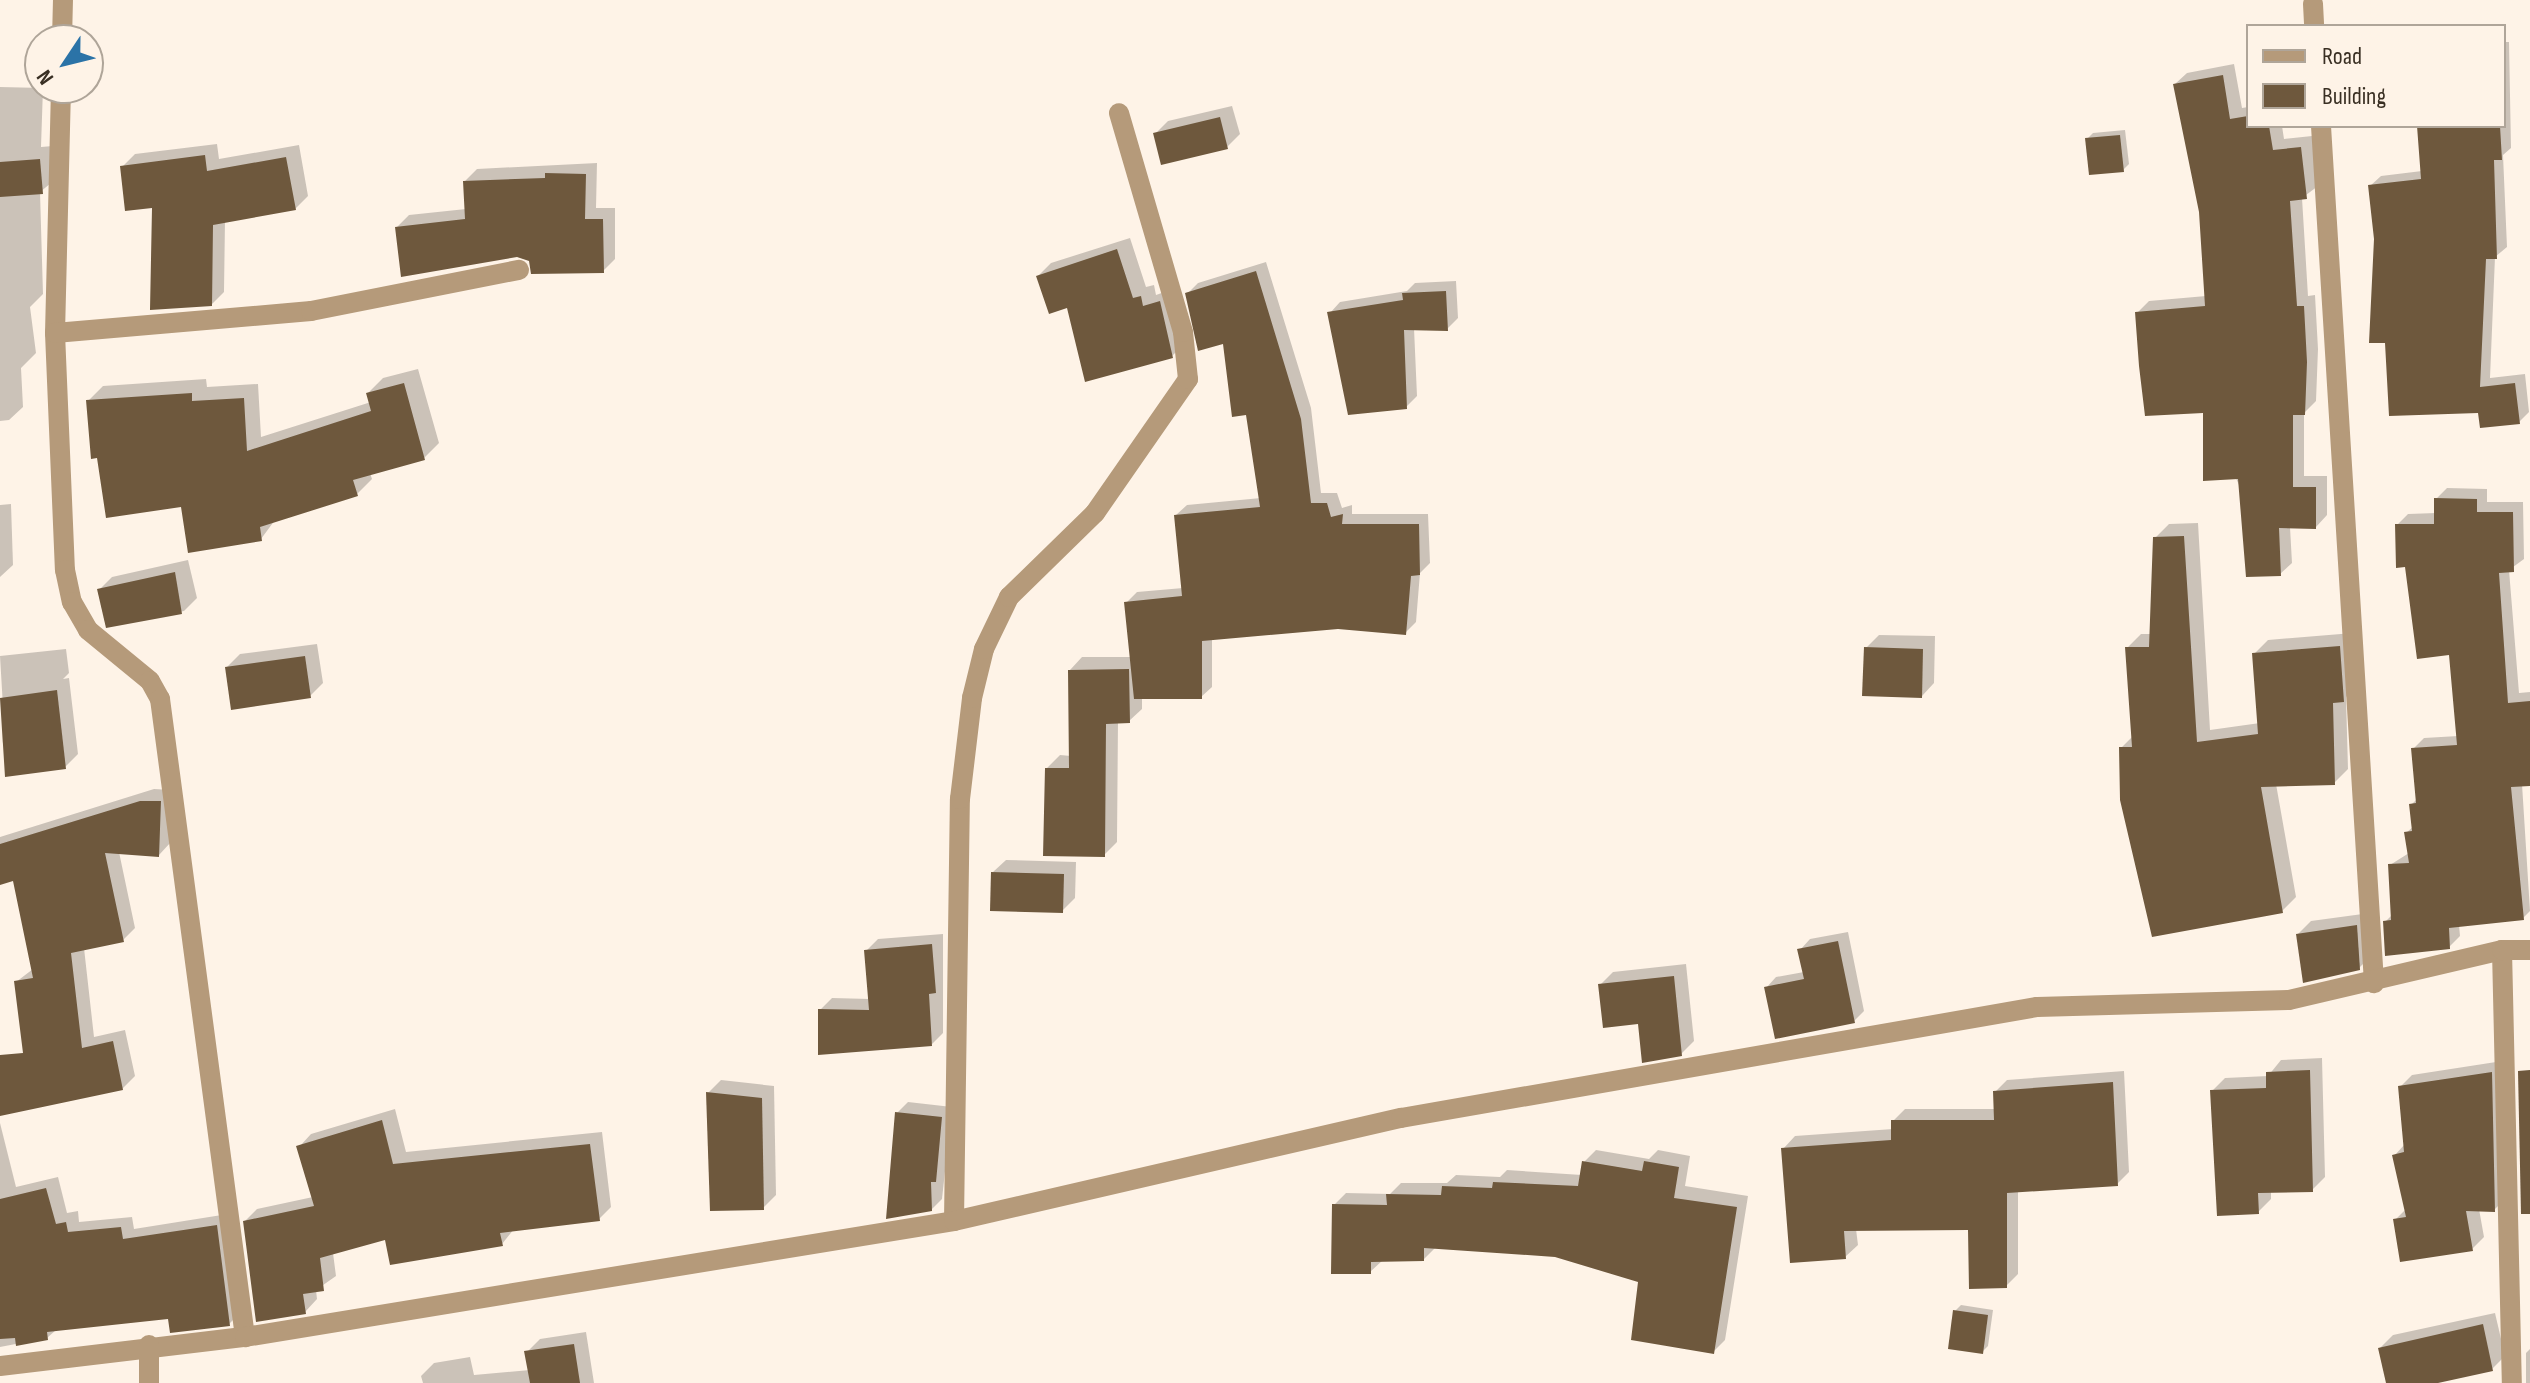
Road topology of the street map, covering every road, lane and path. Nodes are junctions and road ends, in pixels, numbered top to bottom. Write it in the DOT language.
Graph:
graph roads {
  1 [pos="63,0"];
  2 [pos="2313,4"];
  3 [pos="62,24"];
  4 [pos="2314,24"];
  5 [pos="61,104"];
  6 [pos="1119,113"];
  7 [pos="2321,128"];
  8 [pos="519,270"];
  9 [pos="55,333"];
  10 [pos="2502,950"];
  11 [pos="2530,950"];
  12 [pos="2374,983"];
  13 [pos="954,1221"];
  14 [pos="245,1337"];
  15 [pos="149,1345"];
  16 [pos="0,1366"];
  17 [pos="149,1383"];
  18 [pos="2512,1383"];
  1 -- 3 [label="street"];
  2 -- 4 [label="street"];
  5 -- 9 [label="street"];
  6 -- 13 [label="street"];
  7 -- 12 [label="street"];
  8 -- 9 [label="street"];
  9 -- 14 [label="street"];
  10 -- 11 [label="street"];
  10 -- 12 [label="street"];
  10 -- 18 [label="street"];
  12 -- 13 [label="street"];
  13 -- 14 [label="street"];
  14 -- 15 [label="street"];
  15 -- 16 [label="street"];
  15 -- 17 [label="street"];
}
